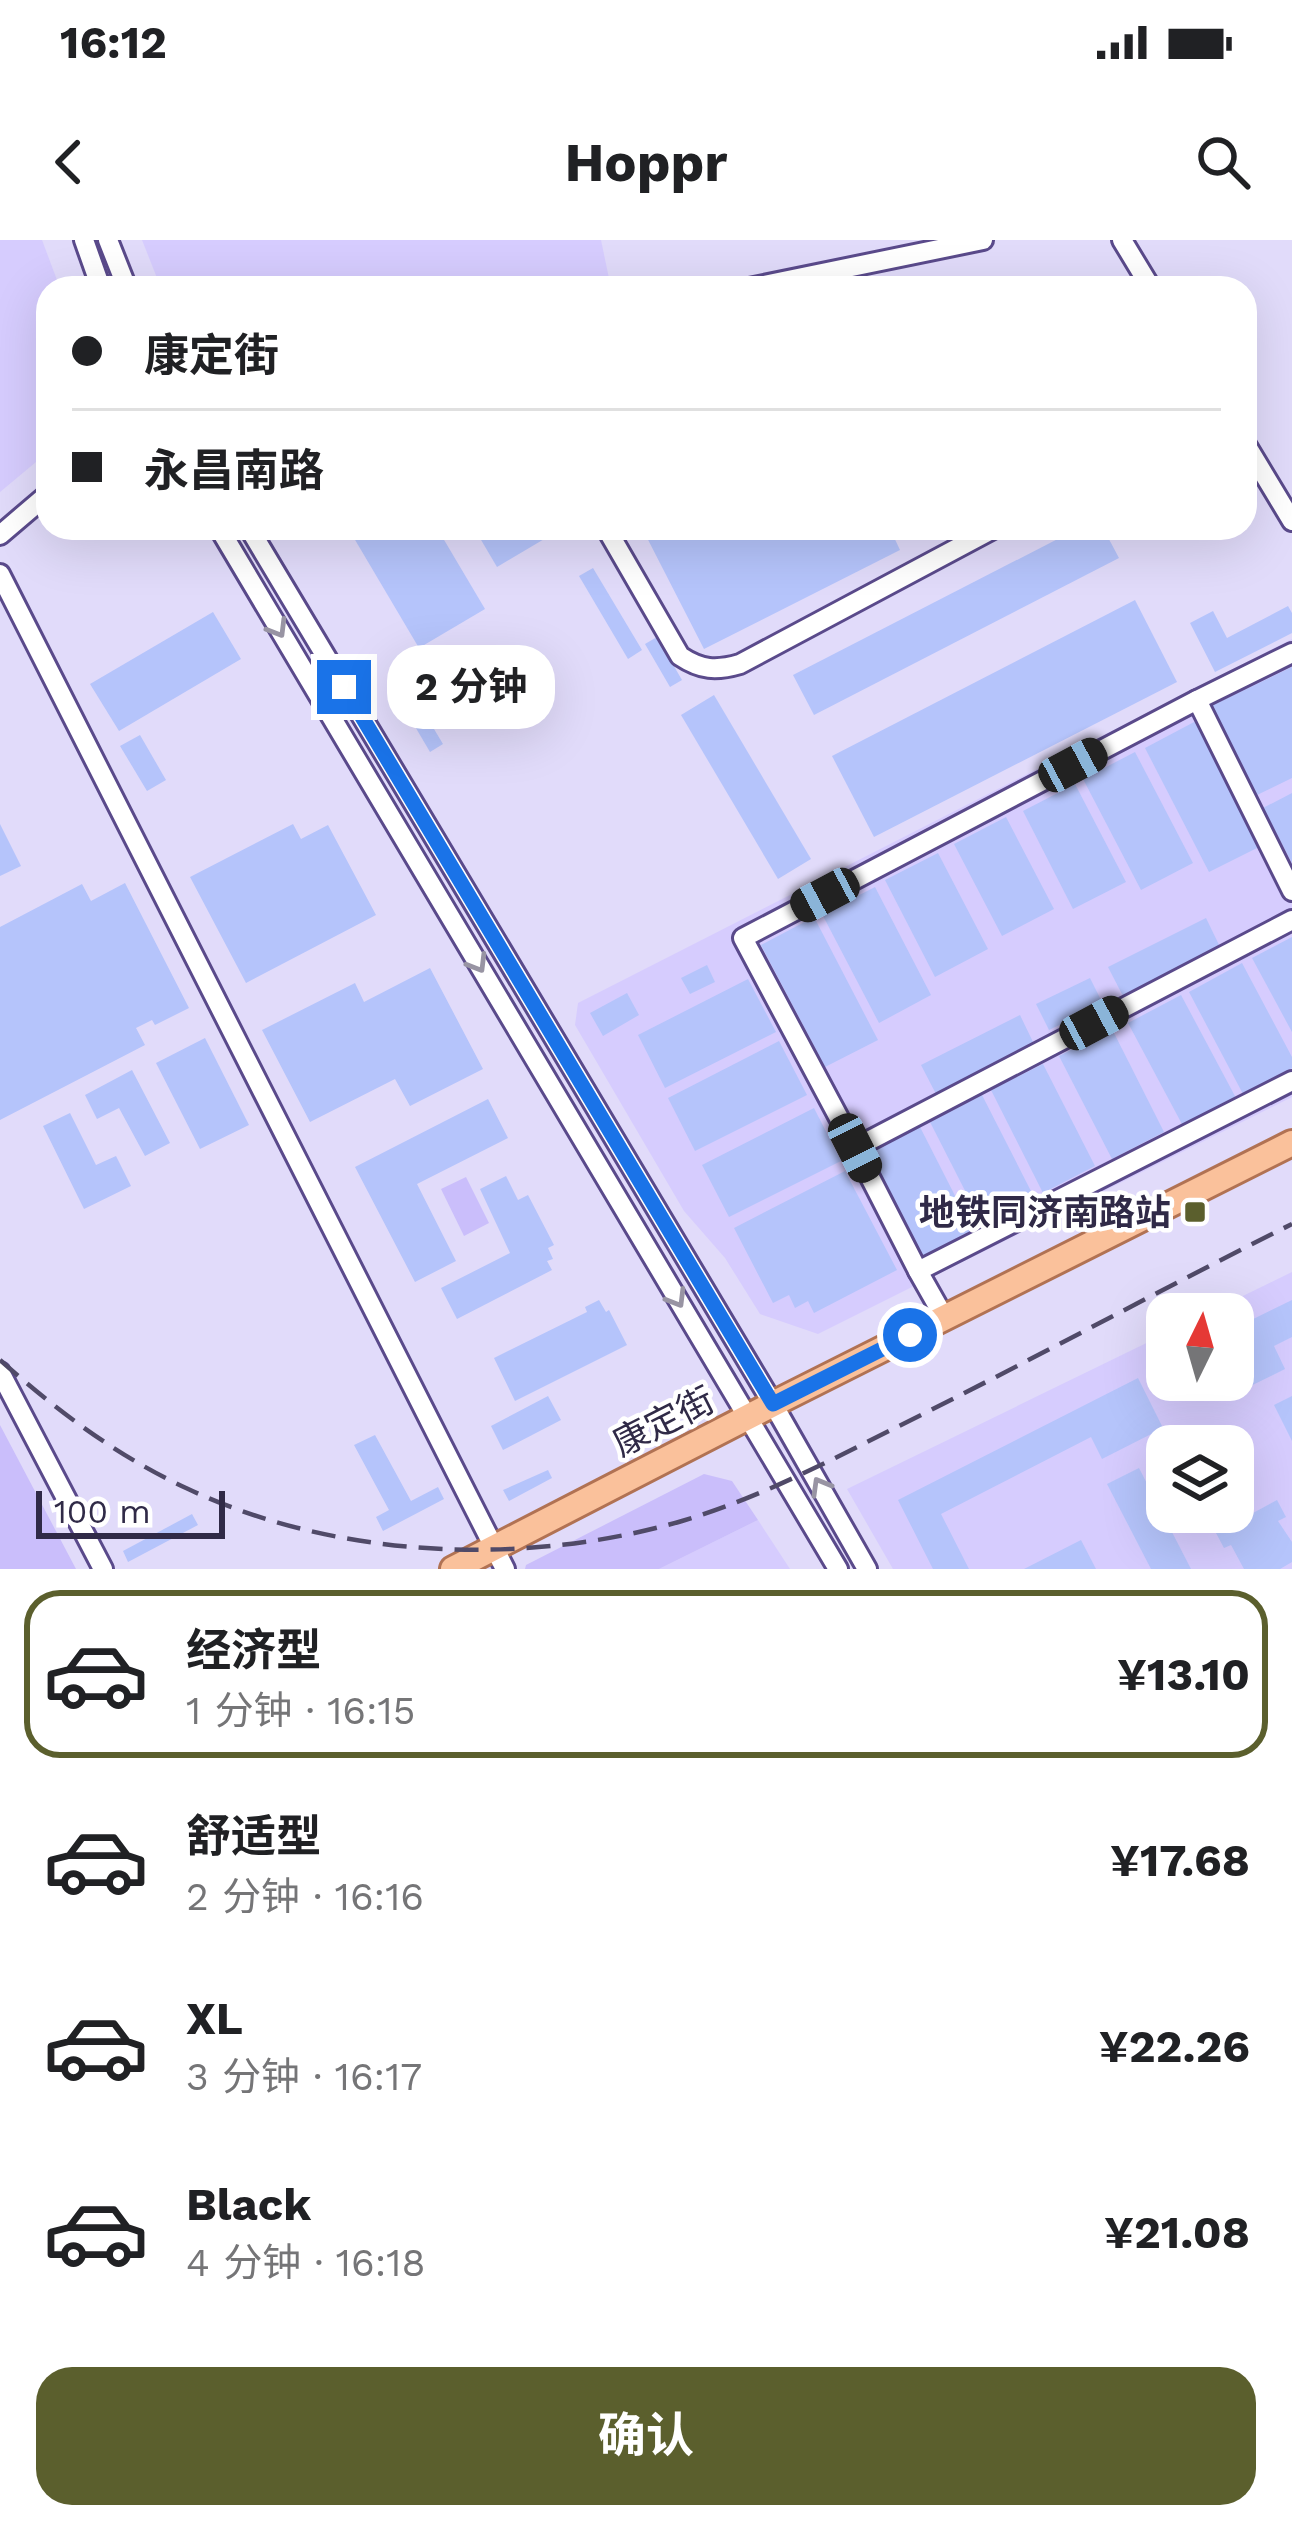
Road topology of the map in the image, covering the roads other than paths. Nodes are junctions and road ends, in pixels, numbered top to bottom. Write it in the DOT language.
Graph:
graph roads {
  1 [pos="84,240"];
  2 [pos="108,240"];
  3 [pos="983,240"];
  4 [pos="1122,240"];
  5 [pos="97,276"];
  6 [pos="122,276"];
  7 [pos="808,276"];
  8 [pos="1144,276"];
  9 [pos="1257,463"];
  10 [pos="36,504"];
  11 [pos="1292,521"];
  12 [pos="0,535"];
  13 [pos="226,540"];
  14 [pos="256,540"];
  15 [pos="613,540"];
  16 [pos="972,540"];
  17 [pos="0,574"];
  18 [pos="1292,653"];
  19 [pos="1197,700"];
  20 [pos="1292,892"];
  21 [pos="1292,920"];
  22 [pos="1292,1081"];
  23 [pos="1292,1143"];
  24 [pos="855,1148"];
  25 [pos="917,1271"];
  26 [pos="944,1317"];
  27 [pos="0,1372"];
  28 [pos="773,1404"];
  29 [pos="747,1418"];
  30 [pos="500,1558"];
  31 [pos="103,1569"];
  32 [pos="454,1569"];
  33 [pos="838,1569"];
  34 [pos="867,1569"];
  1 -- 5 [label="street"];
  2 -- 6 [label="street"];
  3 -- 7 [label="street"];
  4 -- 8 [label="street"];
  9 -- 11 [label="street"];
  10 -- 12 [label="street"];
  13 -- 29 [label="street, one-way"];
  14 -- 28 [label="street"];
  15 -- 16 [label="street"];
  17 -- 30 [label="street"];
  18 -- 19 [label="street"];
  19 -- 20 [label="street"];
  19 -- 24 [label="street"];
  21 -- 24 [label="street"];
  22 -- 25 [label="street"];
  23 -- 26 [label="main road, 康定街"];
  24 -- 25 [label="street"];
  25 -- 26 [label="street"];
  26 -- 28 [label="main road, 康定街"];
  27 -- 31 [label="street"];
  28 -- 29 [label="main road, 康定街"];
  34 -- 28 [label="street, one-way"];
  29 -- 30 [label="main road, 康定街"];
  29 -- 33 [label="street"];
  30 -- 32 [label="main road, 康定街"];
}
